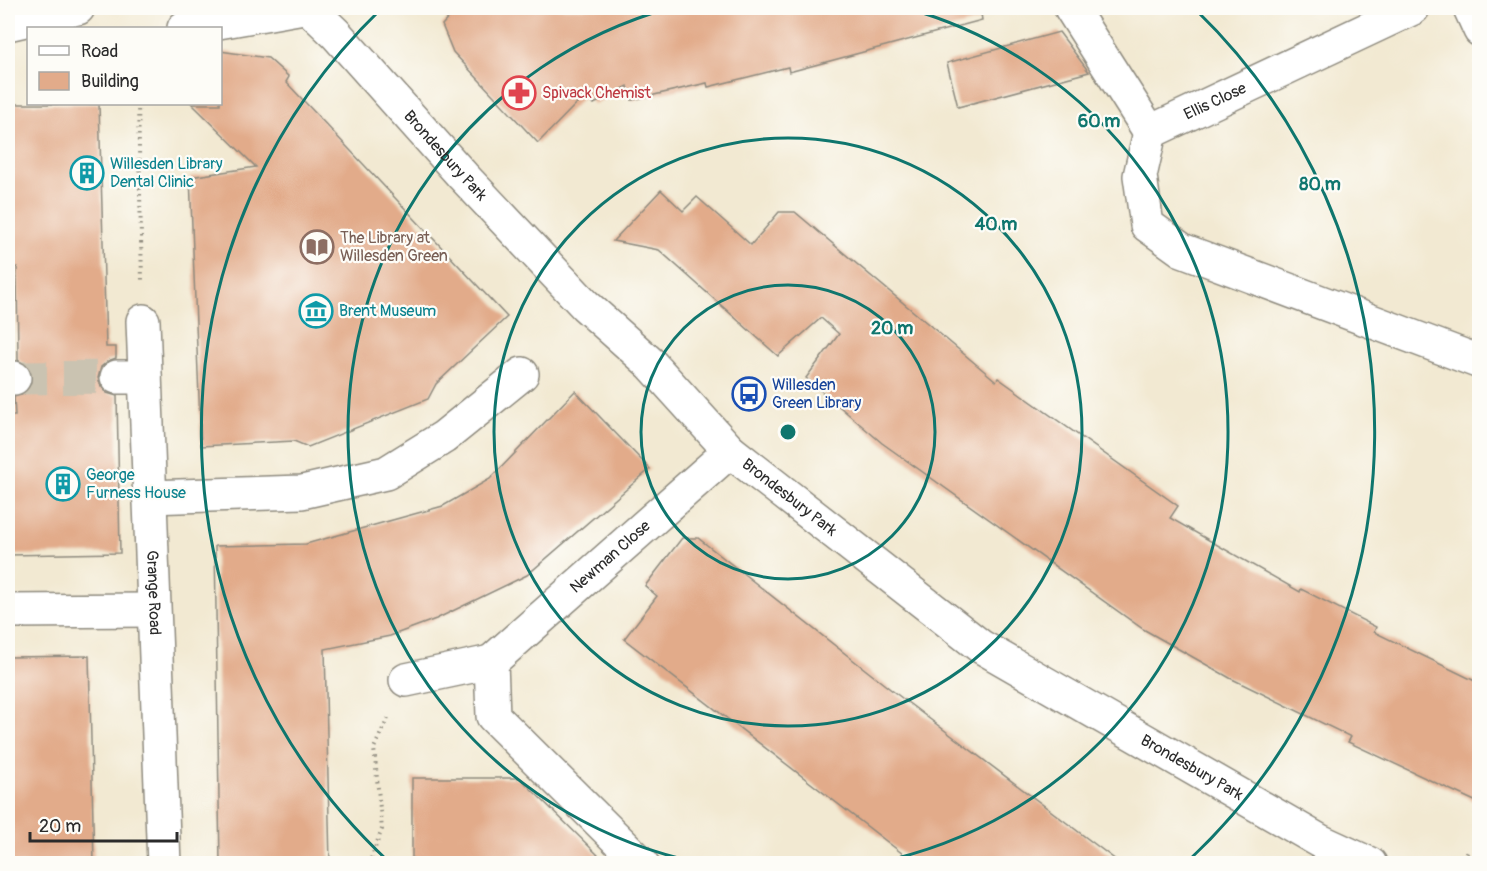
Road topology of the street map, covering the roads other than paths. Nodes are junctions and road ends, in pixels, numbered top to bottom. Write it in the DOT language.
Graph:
graph roads {
  1 [pos="78,8"];
  2 [pos="298,8"];
  3 [pos="309,8"];
  4 [pos="1071,8"];
  5 [pos="1413,8"];
  6 [pos="1470,8"];
  7 [pos="8,24"];
  8 [pos="190,27"];
  9 [pos="1479,30"];
  10 [pos="27,43"];
  11 [pos="8,45"];
  12 [pos="1150,132"];
  13 [pos="143,321"];
  14 [pos="1479,362"];
  15 [pos="522,374"];
  16 [pos="730,451"];
  17 [pos="149,496"];
  18 [pos="153,610"];
  19 [pos="8,611"];
  20 [pos="491,662"];
  21 [pos="406,680"];
  22 [pos="1315,852"];
  23 [pos="164,864"];
  24 [pos="642,864"];
  25 [pos="1370,864"];
  1 -- 7 [label="street"];
  2 -- 8 [label="street"];
  3 -- 16 [label="street, Brondesbury Park"];
  4 -- 12 [label="street"];
  5 -- 12 [label="street, Ellis Close"];
  6 -- 9 [label="street"];
  10 -- 11 [label="street"];
  12 -- 14 [label="street"];
  13 -- 17 [label="street, Grange Road"];
  15 -- 17 [label="street"];
  16 -- 20 [label="street, Newman Close"];
  16 -- 22 [label="street, Brondesbury Park"];
  17 -- 18 [label="street, Grange Road"];
  18 -- 19 [label="street"];
  18 -- 23 [label="street, Grange Road"];
  20 -- 21 [label="street, Newman Close"];
  20 -- 24 [label="street"];
  22 -- 25 [label="street, Brondesbury Park"];
}
